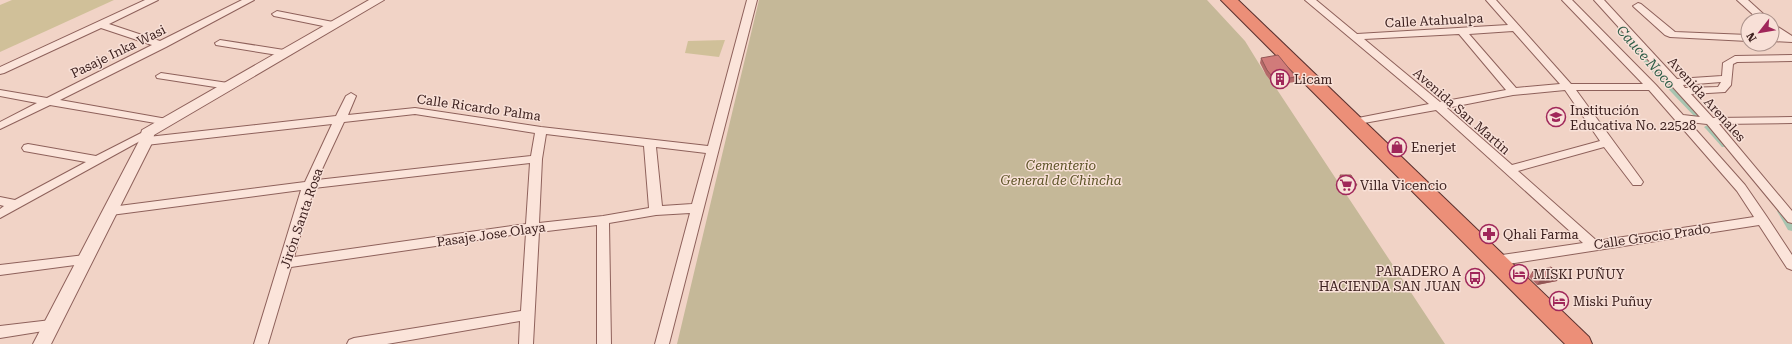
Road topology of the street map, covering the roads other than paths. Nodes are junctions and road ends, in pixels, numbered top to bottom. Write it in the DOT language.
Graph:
graph roads {
  1 [pos="153,0"];
  2 [pos="249,0"];
  3 [pos="378,0"];
  4 [pos="752,0"];
  5 [pos="1229,0"];
  6 [pos="1310,0"];
  7 [pos="1491,0"];
  8 [pos="1567,0"];
  9 [pos="1599,0"];
  10 [pos="1742,0"];
  11 [pos="1638,6"];
  12 [pos="1756,12"];
  13 [pos="277,14"];
  14 [pos="100,24"];
  15 [pos="333,25"];
  16 [pos="1515,28"];
  17 [pos="1462,32"];
  18 [pos="1780,32"];
  19 [pos="1354,37"];
  20 [pos="1740,38"];
  21 [pos="1789,39"];
  22 [pos="220,42"];
  23 [pos="162,45"];
  24 [pos="284,53"];
  25 [pos="1792,58"];
  26 [pos="0,71"];
  27 [pos="162,76"];
  28 [pos="1726,79"];
  29 [pos="1673,82"];
  30 [pos="228,86"];
  31 [pos="1568,86"];
  32 [pos="1652,87"];
  33 [pos="1682,91"];
  34 [pos="1513,92"];
  35 [pos="0,93"];
  36 [pos="351,96"];
  37 [pos="45,102"];
  38 [pos="1437,105"];
  39 [pos="1680,118"];
  40 [pos="339,119"];
  41 [pos="1792,120"];
  42 [pos="167,122"];
  43 [pos="1353,122"];
  44 [pos="1710,122"];
  45 [pos="0,126"];
  46 [pos="541,130"];
  47 [pos="146,137"];
  48 [pos="1607,143"];
  49 [pos="650,144"];
  50 [pos="28,148"];
  51 [pos="714,150"];
  52 [pos="536,159"];
  53 [pos="96,160"];
  54 [pos="1508,170"];
  55 [pos="1637,182"];
  56 [pos="310,185"];
  57 [pos="0,201"];
  58 [pos="17,205"];
  59 [pos="697,208"];
  60 [pos="111,211"];
  61 [pos="656,211"];
  62 [pos="0,214"];
  63 [pos="1792,219"];
  64 [pos="603,220"];
  65 [pos="1763,220"];
  66 [pos="532,228"];
  67 [pos="1594,245"];
  68 [pos="85,260"];
  69 [pos="1494,260"];
  70 [pos="285,263"];
  71 [pos="1792,265"];
  72 [pos="0,270"];
  73 [pos="526,315"];
  74 [pos="51,325"];
  75 [pos="0,332"];
  76 [pos="42,344"];
  77 [pos="261,344"];
  78 [pos="354,344"];
  79 [pos="526,344"];
  80 [pos="604,344"];
  81 [pos="662,344"];
  82 [pos="1580,344"];
  1 -- 14 [label="street"];
  2 -- 23 [label="street, Pasaje Inka Wasi"];
  3 -- 15 [label="street"];
  4 -- 51 [label="street"];
  5 -- 43 [label="highway"];
  6 -- 19 [label="street, Avenida San Martin"];
  7 -- 16 [label="street"];
  8 -- 32 [label="street"];
  9 -- 29 [label="street, Avenida Arenales"];
  10 -- 12 [label="street"];
  11 -- 20 [label="street"];
  13 -- 15 [label="street"];
  14 -- 23 [label="street"];
  14 -- 26 [label="street"];
  15 -- 24 [label="street"];
  16 -- 17 [label="street, Calle Atahualpa"];
  16 -- 31 [label="street"];
  17 -- 19 [label="street, Calle Atahualpa"];
  17 -- 34 [label="street"];
  18 -- 21 [label="street"];
  19 -- 38 [label="street, Avenida San Martin"];
  22 -- 24 [label="street"];
  23 -- 37 [label="street, Pasaje Inka Wasi"];
  24 -- 30 [label="street"];
  25 -- 28 [label="street"];
  27 -- 30 [label="street"];
  28 -- 29 [label="street"];
  28 -- 33 [label="street"];
  29 -- 33 [label="street, Avenida Arenales"];
  30 -- 42 [label="street"];
  31 -- 32 [label="street"];
  31 -- 34 [label="street"];
  31 -- 48 [label="street"];
  32 -- 39 [label="street"];
  33 -- 44 [label="street, Avenida Arenales"];
  34 -- 38 [label="street"];
  35 -- 37 [label="street"];
  36 -- 40 [label="street, Jirón Santa Rosa"];
  37 -- 42 [label="street"];
  37 -- 45 [label="street, Pasaje Inka Wasi"];
  38 -- 43 [label="street"];
  38 -- 54 [label="street, Avenida San Martin"];
  39 -- 44 [label="street"];
  39 -- 65 [label="street"];
  40 -- 46 [label="street, Calle Ricardo Palma"];
  40 -- 47 [label="street, Calle Ricardo Palma"];
  40 -- 56 [label="street, Jirón Santa Rosa"];
  41 -- 44 [label="street"];
  42 -- 47 [label="street"];
  43 -- 69 [label="highway"];
  44 -- 63 [label="street, Avenida Arenales"];
  46 -- 49 [label="street, Calle Ricardo Palma"];
  46 -- 52 [label="street"];
  47 -- 53 [label="street"];
  47 -- 60 [label="street"];
  48 -- 54 [label="street"];
  48 -- 55 [label="street"];
  49 -- 51 [label="street, Calle Ricardo Palma"];
  49 -- 61 [label="street"];
  50 -- 53 [label="street"];
  51 -- 59 [label="street"];
  52 -- 56 [label="street"];
  52 -- 66 [label="street"];
  53 -- 58 [label="street"];
  54 -- 67 [label="street, Avenida San Martin"];
  56 -- 60 [label="street"];
  56 -- 70 [label="street, Jirón Santa Rosa"];
  57 -- 58 [label="street"];
  58 -- 62 [label="street"];
  59 -- 61 [label="street, Pasaje Jose Olaya"];
  59 -- 81 [label="street"];
  60 -- 68 [label="street"];
  61 -- 64 [label="street, Pasaje Jose Olaya"];
  64 -- 66 [label="street, Pasaje Jose Olaya"];
  64 -- 80 [label="street"];
  65 -- 67 [label="street, Calle Grocio Prado"];
  65 -- 71 [label="street"];
  66 -- 70 [label="street, Pasaje Jose Olaya"];
  66 -- 73 [label="street"];
  67 -- 69 [label="street, Calle Grocio Prado"];
  68 -- 72 [label="street"];
  68 -- 74 [label="street"];
  69 -- 82 [label="highway"];
  70 -- 77 [label="street, Jirón Santa Rosa"];
  73 -- 78 [label="street"];
  73 -- 79 [label="street"];
  74 -- 75 [label="street"];
  74 -- 76 [label="street"];
}
